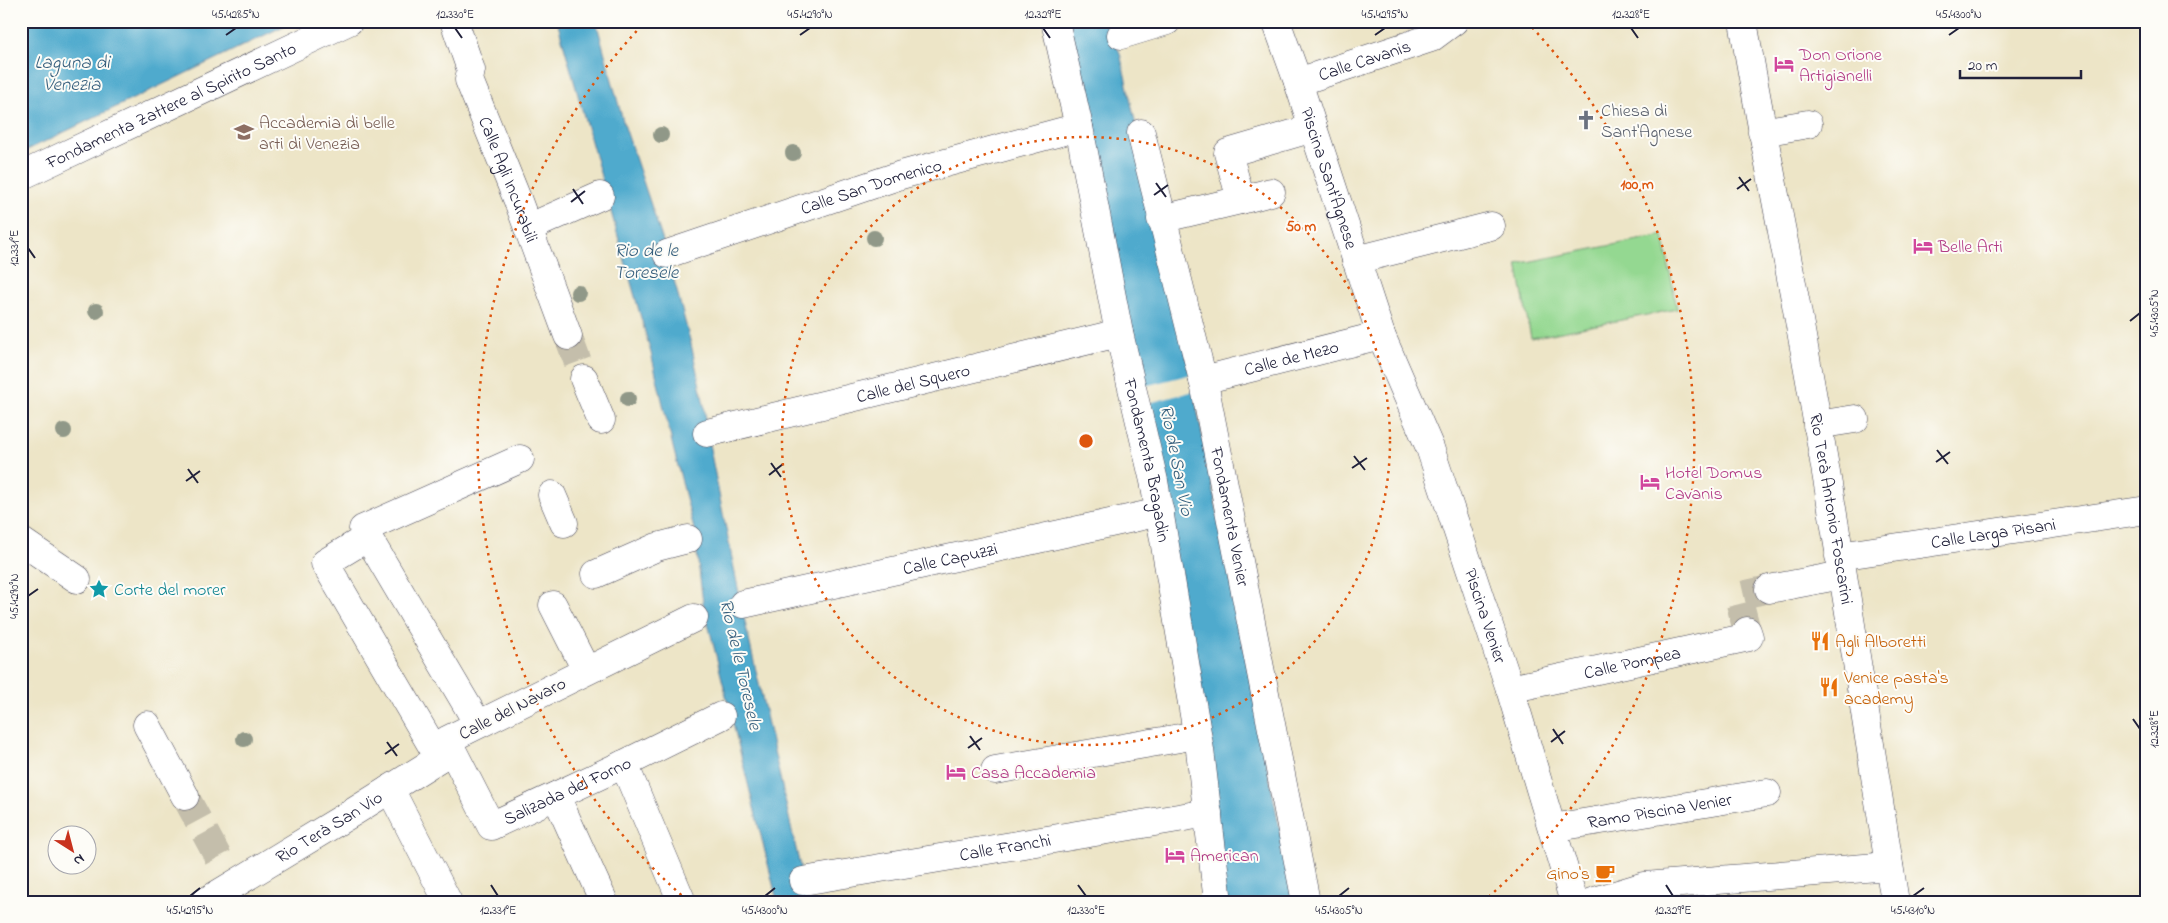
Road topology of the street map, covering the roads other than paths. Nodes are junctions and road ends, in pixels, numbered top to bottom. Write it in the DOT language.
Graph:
graph roads {
  1 [pos="349,21"];
  2 [pos="454,21"];
  3 [pos="1055,21"];
  4 [pos="1167,21"];
  5 [pos="1276,21"];
  6 [pos="1454,21"];
  7 [pos="1744,21"];
  8 [pos="1121,35"];
  9 [pos="1298,82"];
  10 [pos="1808,124"];
  11 [pos="1760,125"];
  12 [pos="1079,127"];
  13 [pos="1313,128"];
  14 [pos="1141,133"];
  15 [pos="21,176"];
  16 [pos="1272,192"];
  17 [pos="600,196"];
  18 [pos="1241,200"];
  19 [pos="1161,219"];
  20 [pos="1491,226"];
  21 [pos="528,228"];
  22 [pos="667,254"];
  23 [pos="1356,260"];
  24 [pos="1119,333"];
  25 [pos="1381,335"];
  26 [pos="568,336"];
  27 [pos="584,379"];
  28 [pos="1203,380"];
  29 [pos="1854,419"];
  30 [pos="601,420"];
  31 [pos="1817,425"];
  32 [pos="707,433"];
  33 [pos="520,460"];
  34 [pos="552,496"];
  35 [pos="2147,510"];
  36 [pos="1160,512"];
  37 [pos="564,523"];
  38 [pos="368,537"];
  39 [pos="688,539"];
  40 [pos="21,541"];
  41 [pos="1841,565"];
  42 [pos="596,574"];
  43 [pos="77,578"];
  44 [pos="1769,589"];
  45 [pos="743,604"];
  46 [pos="553,605"];
  47 [pos="694,618"];
  48 [pos="1747,631"];
  49 [pos="586,670"];
  50 [pos="1510,688"];
  51 [pos="721,716"];
  52 [pos="478,724"];
  53 [pos="147,725"];
  54 [pos="1198,735"];
  55 [pos="445,754"];
  56 [pos="624,764"];
  57 [pos="995,770"];
  58 [pos="390,789"];
  59 [pos="1767,793"];
  60 [pos="185,796"];
  61 [pos="556,796"];
  62 [pos="1208,813"];
  63 [pos="1552,828"];
  64 [pos="1889,866"];
  65 [pos="803,881"];
  66 [pos="233,885"];
  67 [pos="1646,894"];
  68 [pos="205,902"];
  69 [pos="448,902"];
  70 [pos="604,902"];
  71 [pos="682,902"];
  72 [pos="1218,902"];
  73 [pos="1306,902"];
  74 [pos="1574,902"];
  75 [pos="1592,902"];
  76 [pos="1895,902"];
  1 -- 15 [label="street, Fondamenta Zattere al Spirito Santo"];
  2 -- 21 [label="street, Calle Agli Incurabili"];
  3 -- 12 [label="street, Fondamenta Bragadin"];
  4 -- 8 [label="street"];
  5 -- 9 [label="street, Piscina Sant'Agnese"];
  6 -- 9 [label="street, Calle Cavanis"];
  7 -- 11 [label="street, Rio Terà Antonio Foscarini"];
  9 -- 13 [label="street, Piscina Sant'Agnese"];
  10 -- 11 [label="street"];
  11 -- 31 [label="street, Rio Terà Antonio Foscarini"];
  12 -- 22 [label="street, Calle San Domenico"];
  12 -- 24 [label="street, Fondamenta Bragadin"];
  13 -- 18 [label="street"];
  13 -- 23 [label="street, Piscina Sant'Agnese"];
  14 -- 19 [label="street, Fondamenta Venier"];
  16 -- 18 [label="street"];
  17 -- 21 [label="street"];
  18 -- 19 [label="street"];
  19 -- 28 [label="street, Fondamenta Venier"];
  20 -- 23 [label="street"];
  21 -- 26 [label="street, Calle Agli Incurabili"];
  23 -- 25 [label="street, Piscina Sant'Agnese"];
  24 -- 32 [label="street, Calle del Squero"];
  24 -- 36 [label="street, Fondamenta Bragadin"];
  25 -- 28 [label="street, Calle de Mezo"];
  25 -- 50 [label="street, Piscina Venier"];
  27 -- 30 [label="street"];
  28 -- 73 [label="street, Fondamenta Venier"];
  29 -- 31 [label="street"];
  31 -- 41 [label="street, Rio Terà Antonio Foscarini"];
  33 -- 38 [label="street"];
  34 -- 37 [label="street"];
  35 -- 41 [label="street, Calle Larga Pisani"];
  36 -- 45 [label="street, Calle Capuzzi"];
  36 -- 54 [label="street, Fondamenta Bragadin"];
  38 -- 52 [label="street"];
  38 -- 55 [label="street"];
  39 -- 42 [label="street"];
  40 -- 43 [label="street"];
  41 -- 44 [label="street"];
  41 -- 64 [label="street, Rio Terà Antonio Foscarini"];
  46 -- 49 [label="street, Calle del Navaro"];
  47 -- 49 [label="street, Calle del Navaro"];
  48 -- 50 [label="street, Calle Pompea"];
  49 -- 52 [label="street, Calle del Navaro"];
  50 -- 63 [label="street, Piscina Venier"];
  51 -- 56 [label="street, Salizada del Forno"];
  52 -- 55 [label="street, Calle del Navaro"];
  53 -- 60 [label="street"];
  54 -- 57 [label="street"];
  54 -- 62 [label="street, Fondamenta Bragadin"];
  55 -- 58 [label="street, Rio Terà San Vio"];
  55 -- 61 [label="street, Salizada del Forno"];
  56 -- 61 [label="street, Salizada del Forno"];
  56 -- 71 [label="street"];
  58 -- 66 [label="street, Rio Terà San Vio"];
  58 -- 69 [label="street"];
  59 -- 63 [label="street, Ramo Piscina Venier"];
  61 -- 70 [label="street"];
  62 -- 65 [label="street, Calle Franchi"];
  62 -- 72 [label="street, Fondamenta Bragadin"];
  63 -- 74 [label="street, Piscina Venier"];
  64 -- 67 [label="street"];
  64 -- 76 [label="street, Rio Terà Antonio Foscarini"];
  66 -- 68 [label="street, Rio Terà San Vio"];
  67 -- 75 [label="street"];
}
